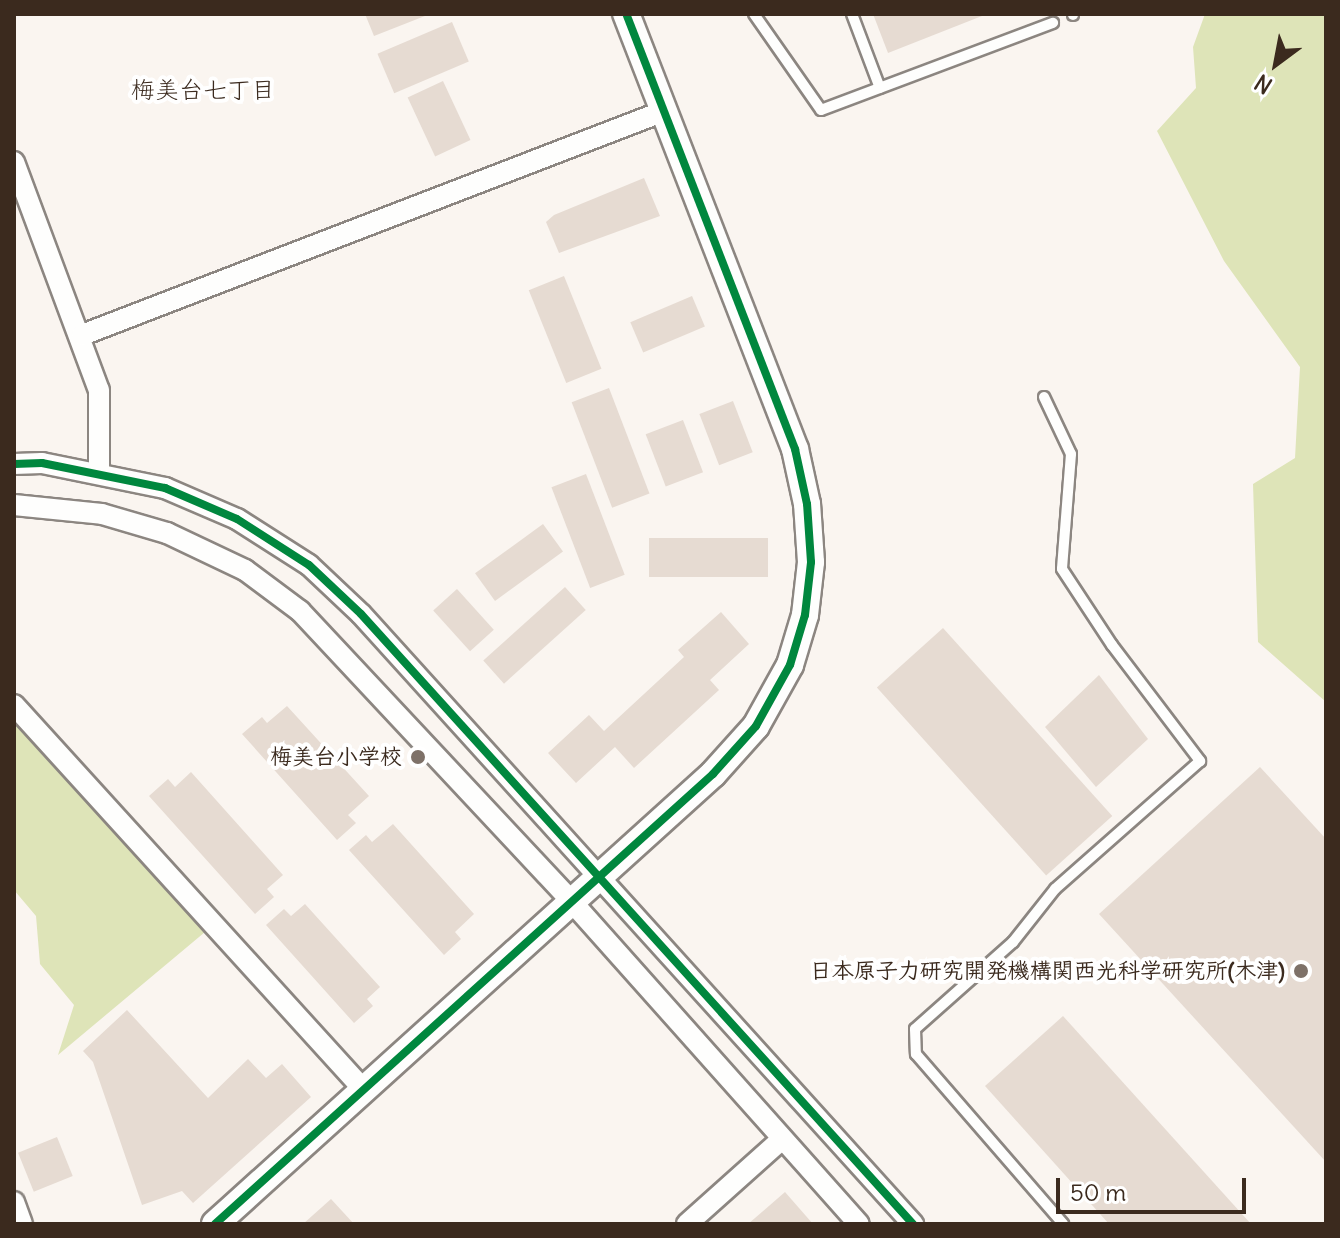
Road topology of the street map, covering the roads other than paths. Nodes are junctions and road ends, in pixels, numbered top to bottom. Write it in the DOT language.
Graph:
graph roads {
  1 [pos="626,14"];
  2 [pos="754,14"];
  3 [pos="852,14"];
  4 [pos="1053,23"];
  5 [pos="880,88"];
  6 [pos="664,111"];
  7 [pos="14,162"];
  8 [pos="82,335"];
  9 [pos="1044,397"];
  10 [pos="14,464"];
  11 [pos="99,472"];
  12 [pos="14,505"];
  13 [pos="14,705"];
  14 [pos="600,877"];
  15 [pos="572,902"];
  16 [pos="364,1090"];
  17 [pos="781,1140"];
  18 [pos="14,1202"];
  19 [pos="22,1224"];
  20 [pos="215,1224"];
  21 [pos="687,1224"];
  22 [pos="859,1224"];
  23 [pos="913,1224"];
  24 [pos="1063,1224"];
  1 -- 6 [label="street"];
  2 -- 5 [label="lane"];
  3 -- 5 [label="lane"];
  4 -- 5 [label="lane"];
  6 -- 8 [label="street"];
  6 -- 14 [label="street"];
  7 -- 8 [label="street"];
  8 -- 11 [label="street"];
  9 -- 24 [label="lane"];
  10 -- 11 [label="street"];
  11 -- 14 [label="street"];
  12 -- 15 [label="street"];
  13 -- 16 [label="street"];
  14 -- 15 [label="street"];
  14 -- 23 [label="street"];
  15 -- 16 [label="street"];
  15 -- 17 [label="street"];
  16 -- 20 [label="street"];
  17 -- 21 [label="street"];
  17 -- 22 [label="street"];
  18 -- 19 [label="street"];
}
